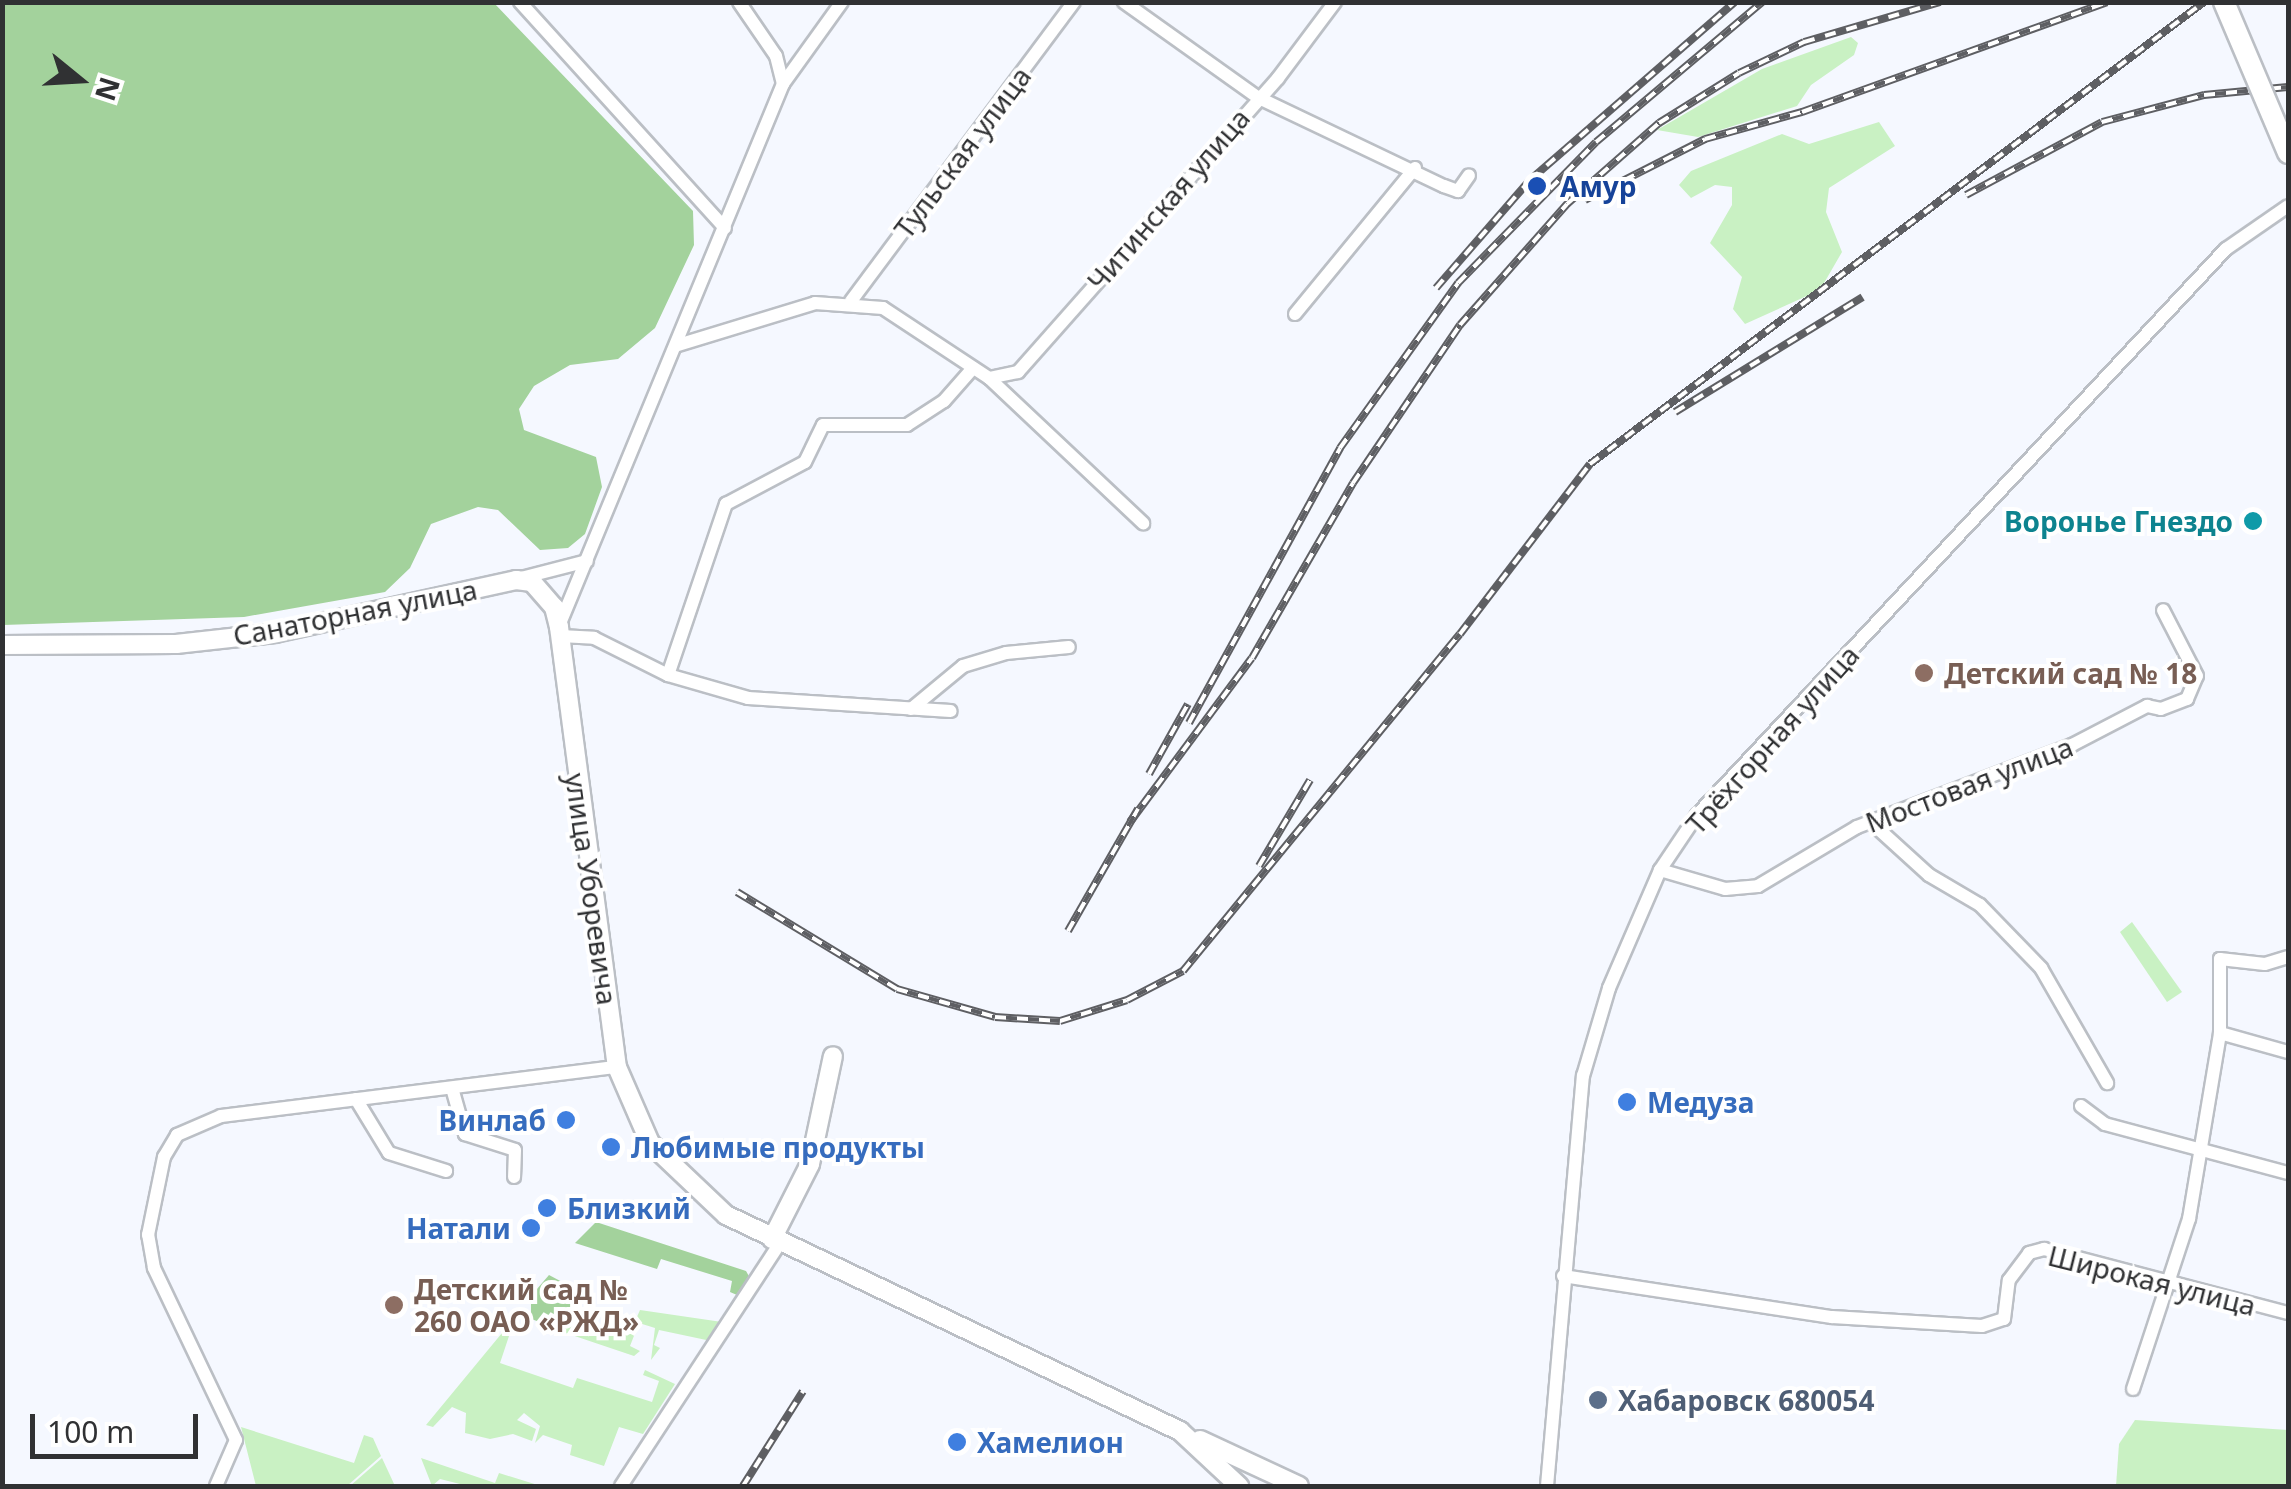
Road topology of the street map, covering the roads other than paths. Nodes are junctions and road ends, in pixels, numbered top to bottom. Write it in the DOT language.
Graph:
graph roads {
  1 [pos="520,2"];
  2 [pos="739,2"];
  3 [pos="842,2"];
  4 [pos="1074,2"];
  5 [pos="1124,2"];
  6 [pos="1335,2"];
  7 [pos="2224,2"];
  8 [pos="783,84"];
  9 [pos="1256,97"];
  10 [pos="2288,152"];
  11 [pos="1416,168"];
  12 [pos="1468,175"];
  13 [pos="2288,206"];
  14 [pos="726,228"];
  15 [pos="851,301"];
  16 [pos="1296,314"];
  17 [pos="678,345"];
  18 [pos="973,368"];
  19 [pos="989,378"];
  20 [pos="1143,523"];
  21 [pos="587,561"];
  22 [pos="516,580"];
  23 [pos="2163,610"];
  24 [pos="559,631"];
  25 [pos="2,645"];
  26 [pos="1069,647"];
  27 [pos="668,675"];
  28 [pos="912,709"];
  29 [pos="951,711"];
  30 [pos="1874,825"];
  31 [pos="1660,870"];
  32 [pos="2288,957"];
  33 [pos="2220,1033"];
  34 [pos="2288,1052"];
  35 [pos="832,1056"];
  36 [pos="616,1068"];
  37 [pos="2107,1083"];
  38 [pos="452,1088"];
  39 [pos="356,1099"];
  40 [pos="2081,1106"];
  41 [pos="2201,1151"];
  42 [pos="446,1171"];
  43 [pos="2288,1173"];
  44 [pos="514,1177"];
  45 [pos="776,1241"];
  46 [pos="1563,1276"];
  47 [pos="2170,1280"];
  48 [pos="2288,1314"];
  49 [pos="2133,1389"];
  50 [pos="1180,1431"];
  51 [pos="216,1486"];
  52 [pos="622,1486"];
  53 [pos="1238,1486"];
  54 [pos="1299,1486"];
  55 [pos="1547,1486"];
  1 -- 14 [label="street"];
  2 -- 8 [label="street"];
  3 -- 8 [label="street"];
  4 -- 15 [label="street, Тульская улица"];
  5 -- 9 [label="street"];
  6 -- 9 [label="street, Читинская улица"];
  7 -- 10 [label="highway, bridge"];
  8 -- 14 [label="street"];
  9 -- 11 [label="street"];
  9 -- 19 [label="street, Читинская улица"];
  11 -- 12 [label="street"];
  11 -- 16 [label="street"];
  13 -- 31 [label="street, Трёхгорная улица"];
  14 -- 17 [label="street"];
  15 -- 17 [label="street"];
  15 -- 18 [label="street"];
  17 -- 21 [label="street"];
  18 -- 19 [label="street"];
  18 -- 27 [label="street"];
  19 -- 20 [label="street"];
  21 -- 22 [label="street"];
  21 -- 24 [label="street"];
  22 -- 24 [label="main road, Санаторная улица"];
  22 -- 25 [label="main road, Санаторная улица"];
  23 -- 30 [label="street, Мостовая улица"];
  24 -- 27 [label="street"];
  24 -- 36 [label="main road, улица Уборевича"];
  26 -- 28 [label="street"];
  27 -- 28 [label="street"];
  28 -- 29 [label="street"];
  30 -- 31 [label="street, Мостовая улица"];
  30 -- 37 [label="street"];
  31 -- 46 [label="street, Трёхгорная улица"];
  32 -- 33 [label="street"];
  33 -- 34 [label="street"];
  33 -- 41 [label="street"];
  35 -- 45 [label="main road"];
  36 -- 38 [label="street"];
  36 -- 45 [label="main road, улица Уборевича"];
  38 -- 39 [label="street"];
  38 -- 44 [label="street"];
  39 -- 42 [label="street"];
  39 -- 51 [label="street"];
  40 -- 41 [label="street"];
  41 -- 43 [label="street"];
  41 -- 47 [label="street"];
  45 -- 50 [label="main road, улица Уборевича"];
  45 -- 52 [label="street"];
  46 -- 47 [label="street, Широкая улица"];
  46 -- 55 [label="street, Трёхгорная улица"];
  47 -- 48 [label="street, Широкая улица"];
  47 -- 49 [label="street"];
  50 -- 53 [label="main road, улица Уборевича"];
  50 -- 54 [label="main road"];
}
